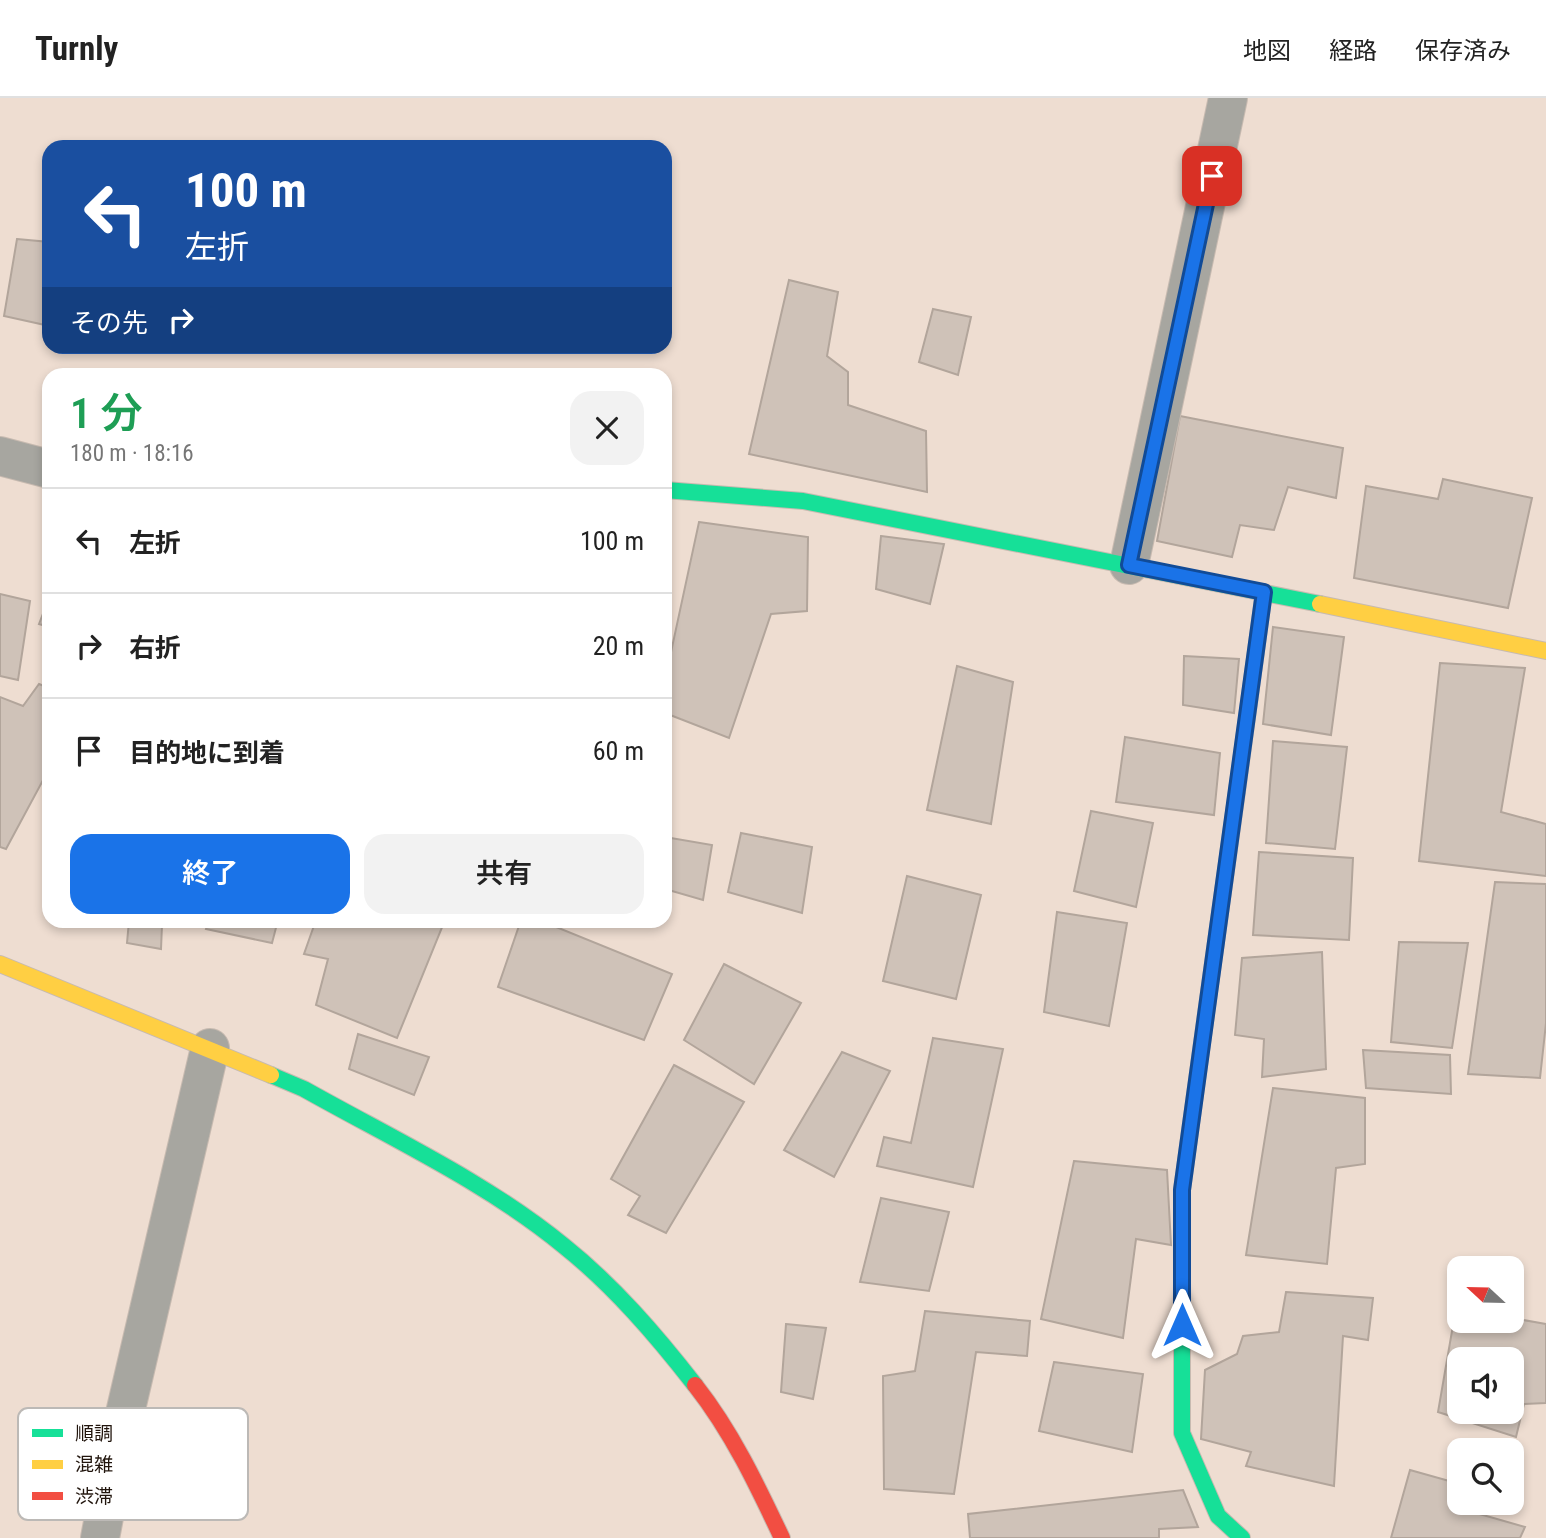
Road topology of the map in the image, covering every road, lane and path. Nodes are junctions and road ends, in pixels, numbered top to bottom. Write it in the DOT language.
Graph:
graph roads {
  1 [pos="1228,98"];
  2 [pos="0,456"];
  3 [pos="42,467"];
  4 [pos="672,491"];
  5 [pos="1129,565"];
  6 [pos="1264,592"];
  7 [pos="1546,651"];
  8 [pos="0,964"];
  9 [pos="210,1048"];
  10 [pos="126,1408"];
  11 [pos="103,1520"];
  12 [pos="100,1538"];
  13 [pos="782,1538"];
  14 [pos="1242,1538"];
  1 -- 5 [label="street"];
  2 -- 3 [label="street"];
  4 -- 5 [label="street"];
  5 -- 6 [label="street"];
  6 -- 7 [label="street"];
  6 -- 14 [label="street"];
  8 -- 9 [label="street"];
  9 -- 10 [label="street"];
  9 -- 13 [label="street"];
  11 -- 12 [label="street"];
}
